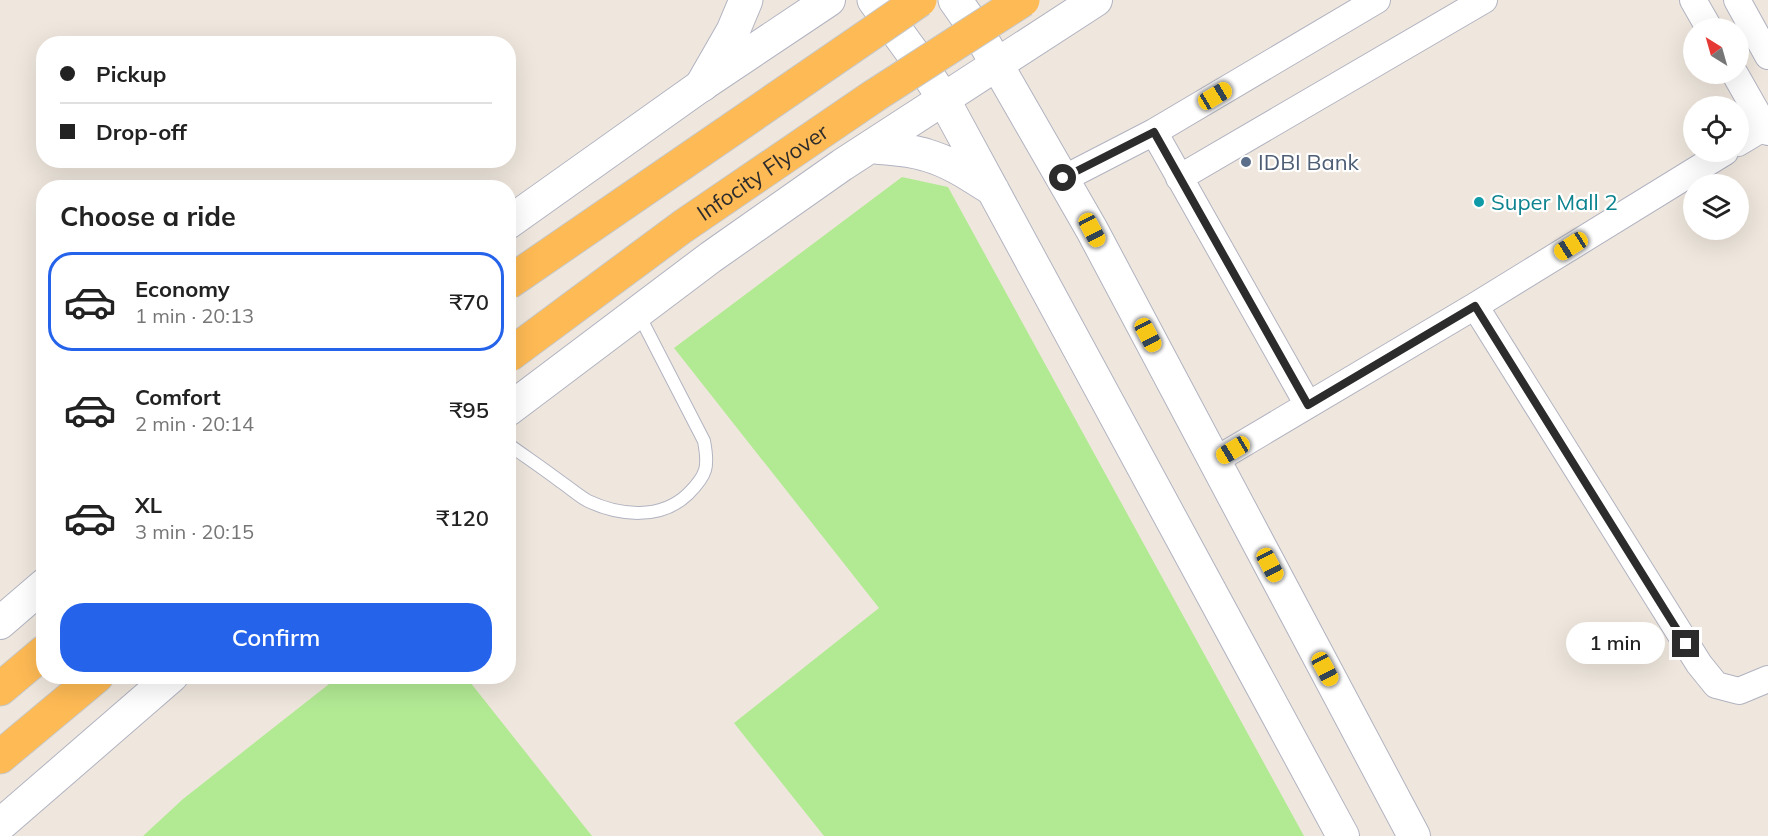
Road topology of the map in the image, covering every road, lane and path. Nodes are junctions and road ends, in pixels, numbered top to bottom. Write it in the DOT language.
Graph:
graph roads {
  1 [pos="746,0"];
  2 [pos="828,0"];
  3 [pos="874,0"];
  4 [pos="920,0"];
  5 [pos="955,0"];
  6 [pos="1023,0"];
  7 [pos="1096,0"];
  8 [pos="1377,0"];
  9 [pos="1484,0"];
  10 [pos="1693,0"];
  11 [pos="1737,0"];
  12 [pos="1703,18"];
  13 [pos="981,37"];
  14 [pos="1768,56"];
  15 [pos="998,64"];
  16 [pos="925,70"];
  17 [pos="1741,84"];
  18 [pos="702,85"];
  19 [pos="944,100"];
  20 [pos="1767,128"];
  21 [pos="1154,132"];
  22 [pos="1749,137"];
  23 [pos="870,147"];
  24 [pos="1709,162"];
  25 [pos="1063,178"];
  26 [pos="1179,178"];
  27 [pos="993,190"];
  28 [pos="516,218"];
  29 [pos="516,277"];
  30 [pos="1475,306"];
  31 [pos="637,312"];
  32 [pos="516,350"];
  33 [pos="516,404"];
  34 [pos="1308,405"];
  35 [pos="516,450"];
  36 [pos="1214,461"];
  37 [pos="36,592"];
  38 [pos="0,623"];
  39 [pos="36,659"];
  40 [pos="1768,679"];
  41 [pos="87,684"];
  42 [pos="163,684"];
  43 [pos="0,689"];
  44 [pos="0,757"];
  45 [pos="0,825"];
  46 [pos="1343,836"];
  47 [pos="1414,836"];
  1 -- 18 [label="main road"];
  2 -- 18 [label="street"];
  3 -- 16 [label="main road"];
  4 -- 29 [label="highway, bridge"];
  5 -- 13 [label="main road"];
  6 -- 32 [label="highway, Infocity Flyover, bridge"];
  7 -- 15 [label="street"];
  8 -- 21 [label="street"];
  9 -- 26 [label="street"];
  10 -- 12 [label="street"];
  11 -- 14 [label="street"];
  13 -- 15 [label="street"];
  15 -- 19 [label="street"];
  15 -- 25 [label="street"];
  16 -- 19 [label="street"];
  17 -- 20 [label="street"];
  18 -- 28 [label="street"];
  19 -- 23 [label="street"];
  19 -- 27 [label="street"];
  20 -- 22 [label="street"];
  21 -- 25 [label="street"];
  21 -- 26 [label="street"];
  23 -- 27 [label="street"];
  23 -- 31 [label="street"];
  24 -- 30 [label="street"];
  25 -- 36 [label="street"];
  26 -- 34 [label="street"];
  27 -- 46 [label="street"];
  30 -- 34 [label="street"];
  30 -- 40 [label="street"];
  31 -- 33 [label="street"];
  31 -- 35 [label="lane"];
  34 -- 36 [label="street"];
  36 -- 47 [label="street"];
  37 -- 38 [label="street"];
  39 -- 43 [label="highway"];
  41 -- 44 [label="highway"];
  42 -- 45 [label="street"];
}
